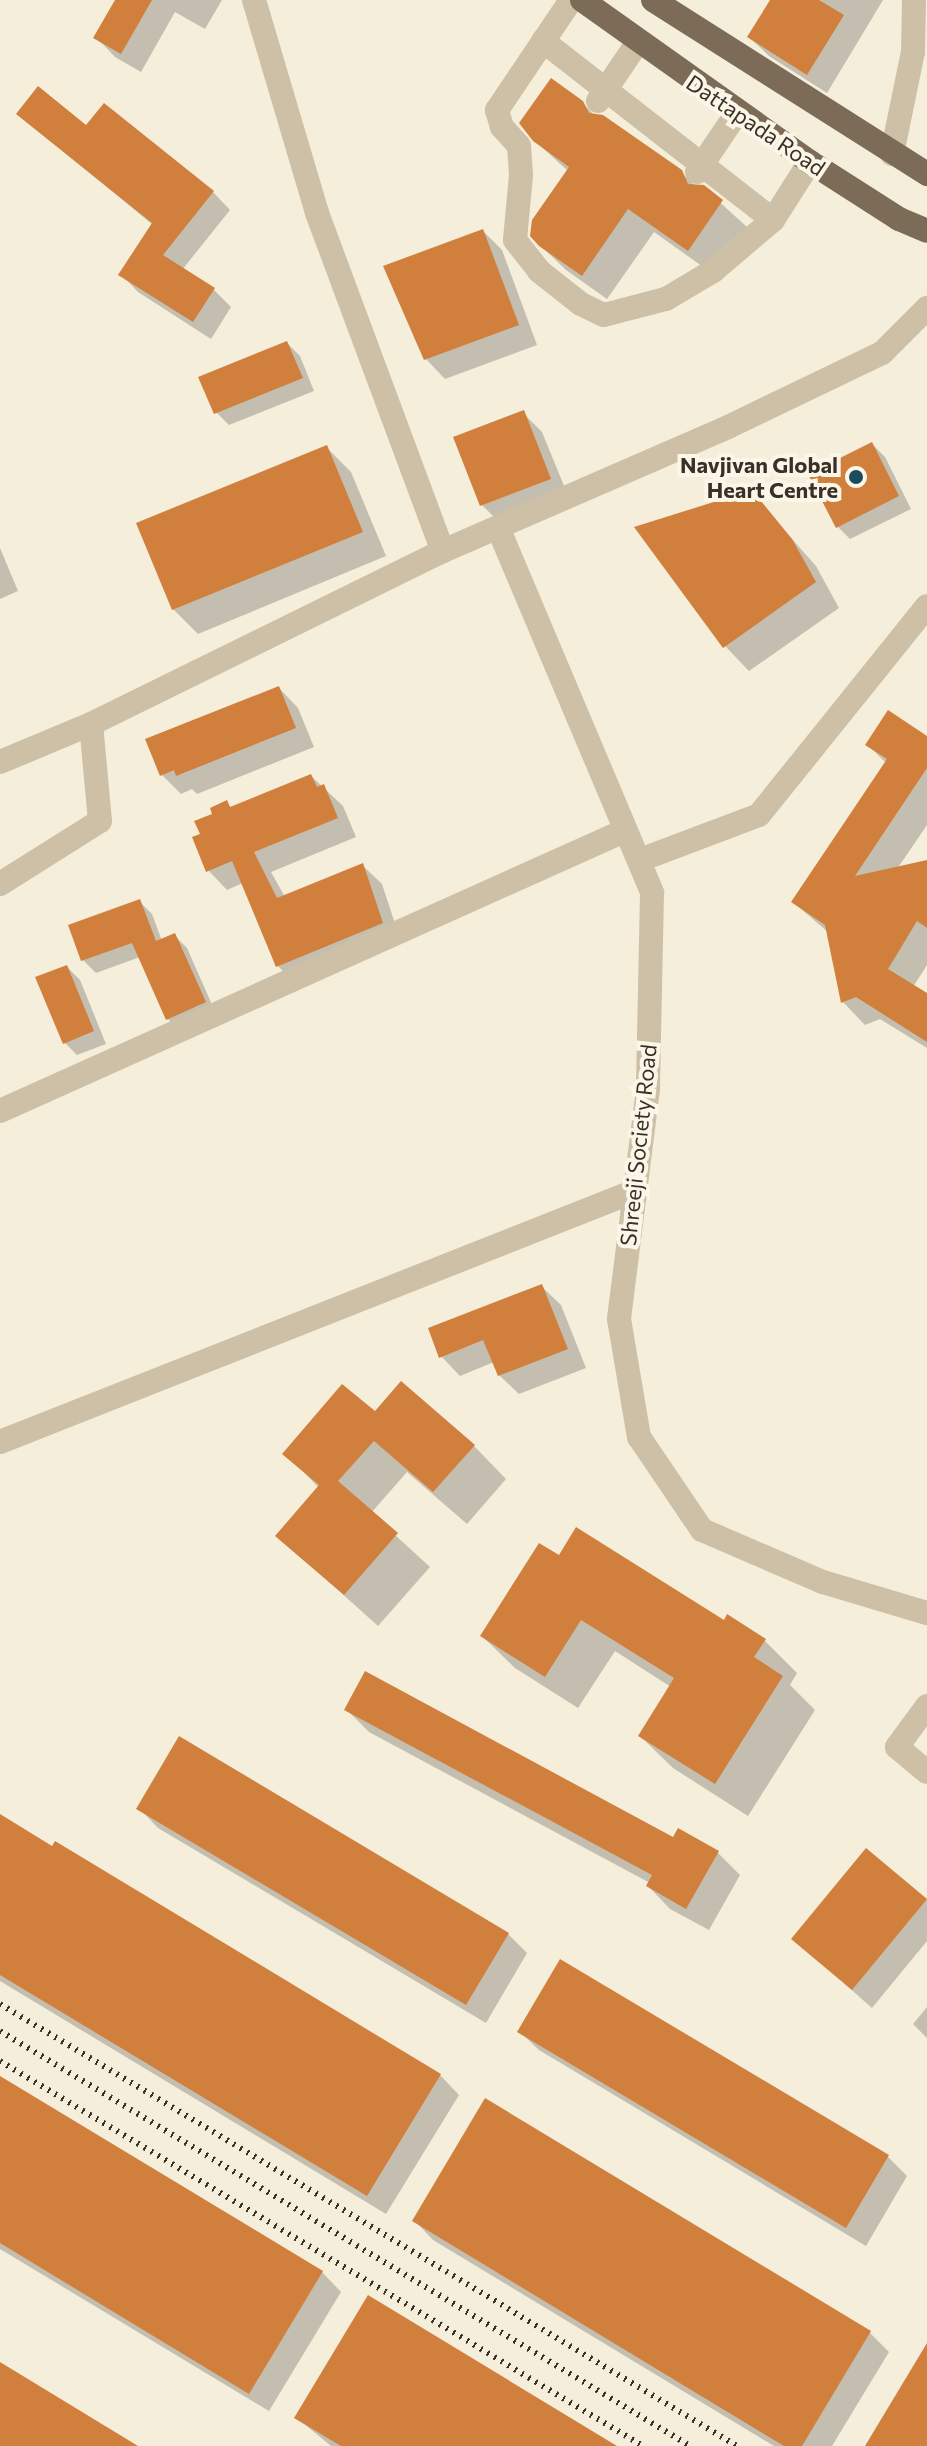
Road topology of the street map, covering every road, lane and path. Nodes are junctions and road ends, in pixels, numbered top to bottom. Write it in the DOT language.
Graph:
graph roads {
  1 [pos="254,0"];
  2 [pos="653,0"];
  3 [pos="914,0"];
  4 [pos="581,3"];
  5 [pos="543,41"];
  6 [pos="638,42"];
  7 [pos="913,52"];
  8 [pos="927,72"];
  9 [pos="602,95"];
  10 [pos="737,113"];
  11 [pos="892,154"];
  12 [pos="810,162"];
  13 [pos="700,168"];
  14 [pos="922,172"];
  15 [pos="773,220"];
  16 [pos="927,231"];
  17 [pos="927,308"];
  18 [pos="499,530"];
  19 [pos="443,551"];
  20 [pos="927,606"];
  21 [pos="91,724"];
  22 [pos="0,762"];
  23 [pos="624,831"];
  24 [pos="640,860"];
  25 [pos="0,884"];
  26 [pos="0,1111"];
  27 [pos="635,1191"];
  28 [pos="0,1442"];
  29 [pos="927,1613"];
  30 [pos="927,1706"];
  31 [pos="927,1772"];
  1 -- 19 [label="street"];
  2 -- 11 [label="main road"];
  3 -- 7 [label="street"];
  4 -- 5 [label="street"];
  4 -- 6 [label="main road, Dattapada Road"];
  5 -- 9 [label="street"];
  5 -- 15 [label="street"];
  6 -- 9 [label="street"];
  6 -- 10 [label="main road, Dattapada Road"];
  7 -- 8 [label="street"];
  7 -- 11 [label="street"];
  9 -- 13 [label="street"];
  10 -- 12 [label="main road, Dattapada Road"];
  10 -- 13 [label="street"];
  11 -- 14 [label="main road"];
  12 -- 15 [label="street"];
  12 -- 16 [label="main road, Dattapada Road"];
  13 -- 15 [label="street"];
  17 -- 18 [label="street"];
  18 -- 19 [label="street"];
  18 -- 23 [label="street, Shreeji Society Road"];
  19 -- 21 [label="street"];
  20 -- 24 [label="street"];
  21 -- 22 [label="street"];
  21 -- 25 [label="street"];
  23 -- 24 [label="street, Shreeji Society Road"];
  23 -- 26 [label="street"];
  24 -- 27 [label="street, Shreeji Society Road"];
  27 -- 28 [label="street"];
  27 -- 29 [label="street, Shreeji Society Road"];
  30 -- 31 [label="street"];
}
